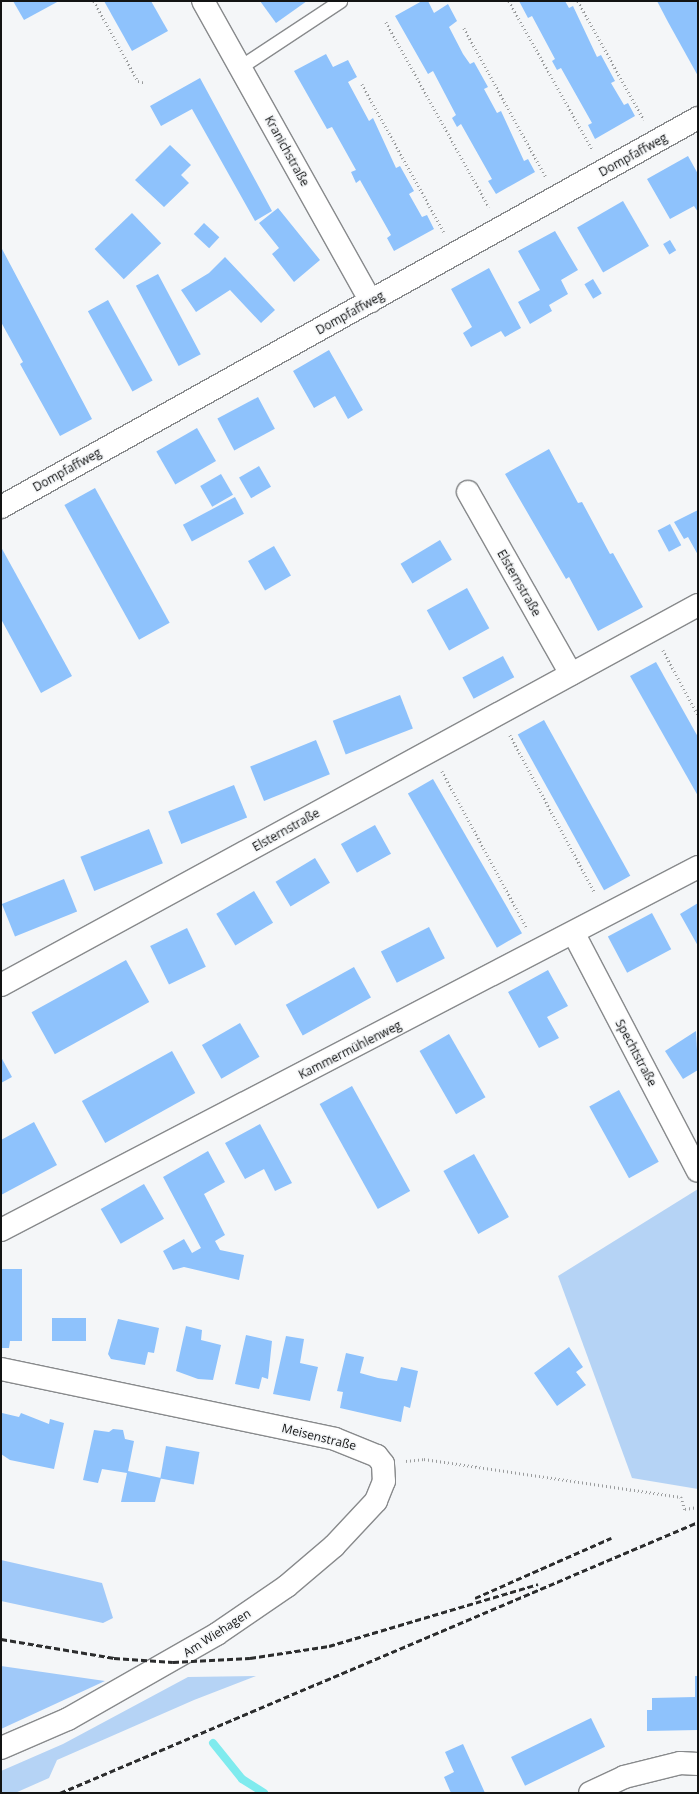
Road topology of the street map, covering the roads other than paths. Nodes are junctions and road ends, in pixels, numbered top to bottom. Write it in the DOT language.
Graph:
graph roads {
  1 [pos="203,1"];
  2 [pos="340,1"];
  3 [pos="240,68"];
  4 [pos="698,118"];
  5 [pos="371,301"];
  6 [pos="468,492"];
  7 [pos="1,507"];
  8 [pos="698,606"];
  9 [pos="571,674"];
  10 [pos="698,868"];
  11 [pos="574,934"];
  12 [pos="1,985"];
  13 [pos="698,1172"];
  14 [pos="1,1230"];
  15 [pos="1,1369"];
  16 [pos="384,1464"];
  17 [pos="1,1748"];
  18 [pos="698,1764"];
  19 [pos="590,1793"];
  1 -- 3 [label="street, Kranichstraße"];
  2 -- 3 [label="lane"];
  3 -- 5 [label="street, Kranichstraße"];
  4 -- 5 [label="street, Dompfaffweg"];
  5 -- 7 [label="street, Dompfaffweg"];
  6 -- 9 [label="street, Elsternstraße"];
  8 -- 9 [label="street, Elsternstraße"];
  9 -- 12 [label="street, Elsternstraße"];
  10 -- 11 [label="street, Kammermühlenweg"];
  11 -- 13 [label="street, Spechtstraße"];
  11 -- 14 [label="street, Kammermühlenweg"];
  15 -- 16 [label="street, Meisenstraße"];
  16 -- 17 [label="street, Am Wiehagen"];
  18 -- 19 [label="street"];
}
